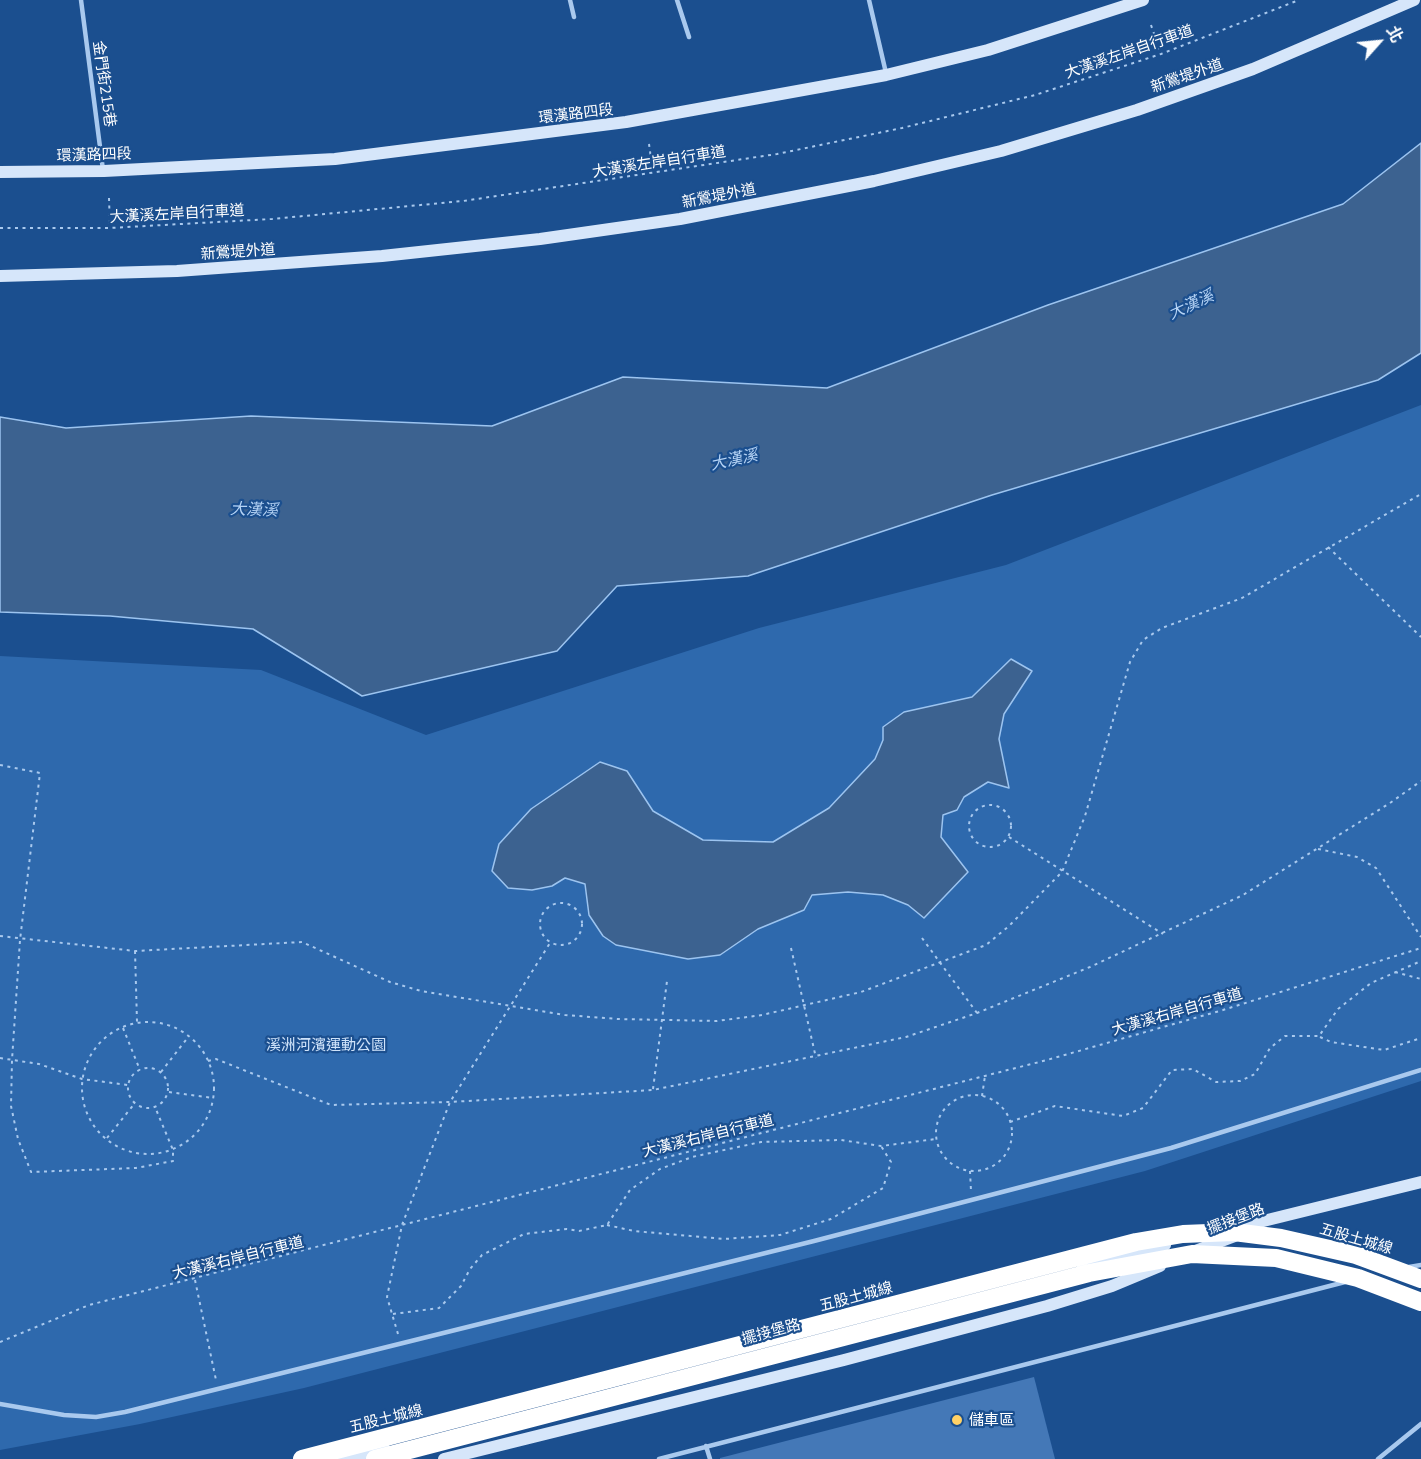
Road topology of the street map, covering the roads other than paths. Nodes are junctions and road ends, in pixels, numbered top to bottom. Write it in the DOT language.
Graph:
graph roads {
  1 [pos="81,0"];
  2 [pos="570,0"];
  3 [pos="678,0"];
  4 [pos="869,0"];
  5 [pos="1143,0"];
  6 [pos="1414,0"];
  7 [pos="574,17"];
  8 [pos="689,37"];
  9 [pos="886,75"];
  10 [pos="104,171"];
  11 [pos="0,172"];
  12 [pos="0,276"];
  13 [pos="1421,1070"];
  14 [pos="1421,1182"];
  15 [pos="1278,1219"];
  16 [pos="1421,1265"];
  17 [pos="1387,1273"];
  18 [pos="1376,1275"];
  19 [pos="1421,1279"];
  20 [pos="1421,1302"];
  21 [pos="0,1404"];
  22 [pos="510,1416"];
  23 [pos="1421,1424"];
  24 [pos="517,1441"];
  25 [pos="706,1446"];
  26 [pos="302,1459"];
  27 [pos="342,1459"];
  28 [pos="375,1459"];
  29 [pos="444,1459"];
  30 [pos="659,1459"];
  31 [pos="710,1459"];
  32 [pos="1378,1459"];
  1 -- 10 [label="lane, 金門街215巷"];
  2 -- 7 [label="lane"];
  3 -- 8 [label="lane"];
  4 -- 9 [label="lane"];
  5 -- 9 [label="street, 環漢路四段"];
  6 -- 12 [label="street, 新鶯堤外道"];
  9 -- 10 [label="street, 環漢路四段"];
  10 -- 11 [label="street, 環漢路四段"];
  13 -- 21 [label="lane"];
  14 -- 15 [label="street, 擺接堡路"];
  15 -- 22 [label="street, 擺接堡路"];
  15 -- 24 [label="street, 擺接堡路"];
  16 -- 17 [label="lane"];
  18 -- 25 [label="lane"];
  19 -- 26 [label="highway, 五股土城線, bridge"];
  20 -- 28 [label="highway, bridge"];
  22 -- 24 [label="street"];
  22 -- 27 [label="street, 擺接堡路"];
  23 -- 32 [label="lane"];
  24 -- 29 [label="street, 擺接堡路"];
  25 -- 30 [label="lane"];
  25 -- 31 [label="lane"];
}
